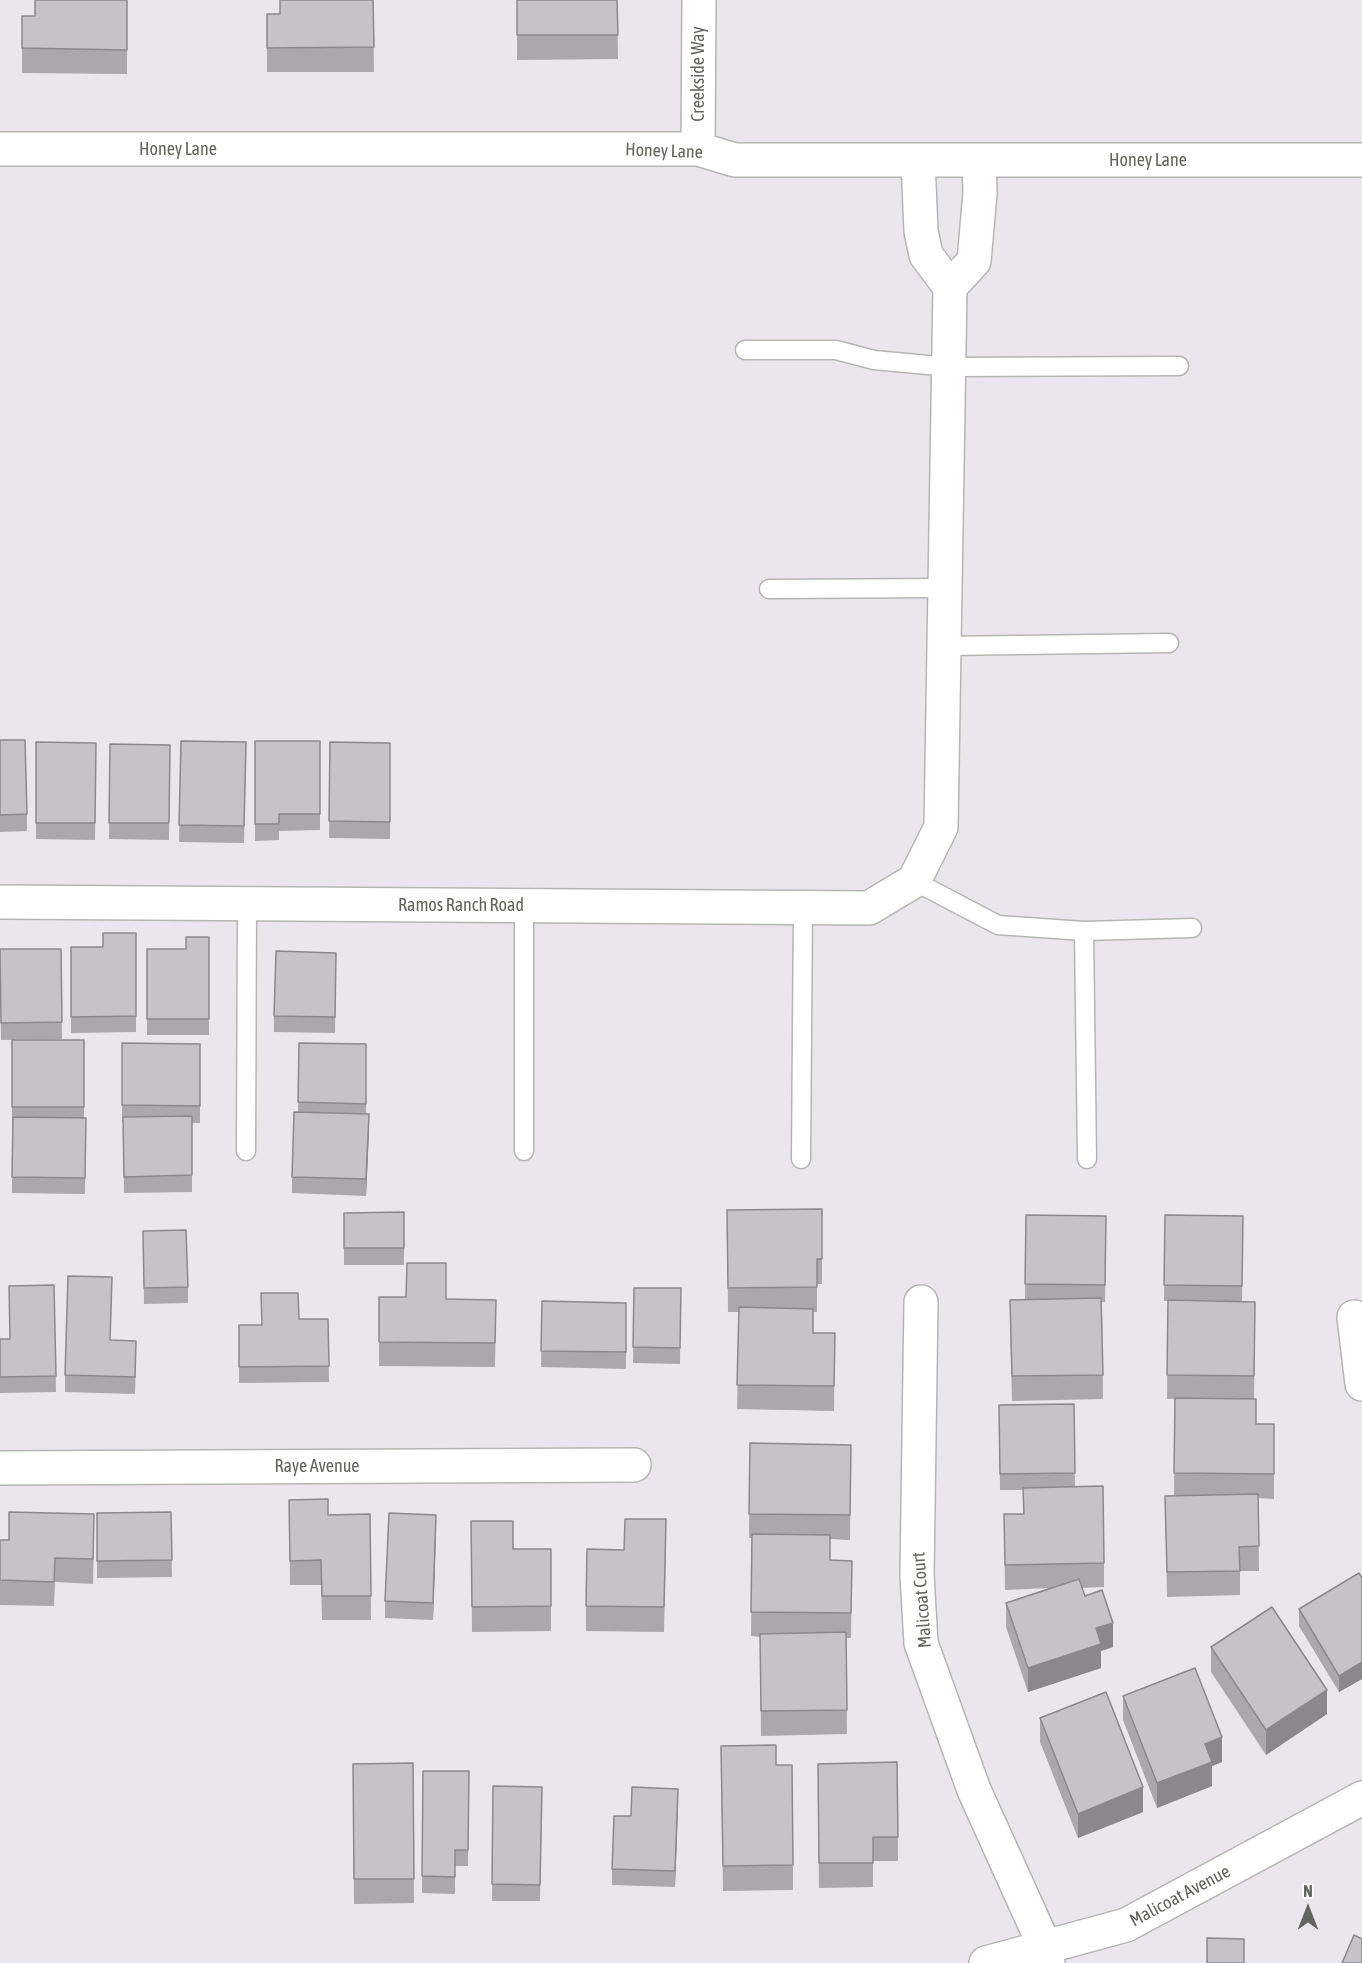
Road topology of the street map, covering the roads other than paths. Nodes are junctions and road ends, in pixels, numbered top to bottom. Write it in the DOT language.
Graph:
graph roads {
  1 [pos="699,0"];
  2 [pos="0,149"];
  3 [pos="698,149"];
  4 [pos="918,160"];
  5 [pos="979,160"];
  6 [pos="1362,160"];
  7 [pos="950,287"];
  8 [pos="744,350"];
  9 [pos="1179,366"];
  10 [pos="949,367"];
  11 [pos="945,588"];
  12 [pos="768,589"];
  13 [pos="1169,643"];
  14 [pos="944,646"];
  15 [pos="914,881"];
  16 [pos="0,902"];
  17 [pos="247,904"];
  18 [pos="524,906"];
  19 [pos="803,908"];
  20 [pos="1192,928"];
  21 [pos="1084,931"];
  22 [pos="246,1150"];
  23 [pos="524,1151"];
  24 [pos="801,1159"];
  25 [pos="1087,1159"];
  26 [pos="921,1302"];
  27 [pos="1354,1317"];
  28 [pos="1362,1384"];
  29 [pos="634,1465"];
  30 [pos="0,1468"];
  31 [pos="1362,1798"];
  32 [pos="1047,1955"];
  33 [pos="986,1963"];
  1 -- 3 [label="street, Creekside Way"];
  2 -- 3 [label="street, Honey Lane"];
  3 -- 4 [label="street, Honey Lane"];
  4 -- 5 [label="street, Honey Lane"];
  4 -- 7 [label="street"];
  5 -- 6 [label="street, Honey Lane"];
  5 -- 7 [label="street"];
  7 -- 10 [label="street"];
  8 -- 10 [label="lane"];
  9 -- 10 [label="lane"];
  10 -- 11 [label="street"];
  11 -- 12 [label="lane"];
  11 -- 14 [label="street"];
  13 -- 14 [label="lane"];
  14 -- 15 [label="street"];
  15 -- 19 [label="street, Ramos Ranch Road"];
  15 -- 21 [label="lane"];
  16 -- 17 [label="street, Ramos Ranch Road"];
  17 -- 18 [label="street, Ramos Ranch Road"];
  17 -- 22 [label="lane"];
  18 -- 19 [label="street, Ramos Ranch Road"];
  18 -- 23 [label="lane"];
  19 -- 24 [label="lane"];
  20 -- 21 [label="lane"];
  21 -- 25 [label="lane"];
  26 -- 32 [label="street, Malicoat Court"];
  27 -- 28 [label="street"];
  29 -- 30 [label="street, Raye Avenue"];
  31 -- 32 [label="street, Malicoat Avenue"];
  32 -- 33 [label="street, Malicoat Avenue"];
}
